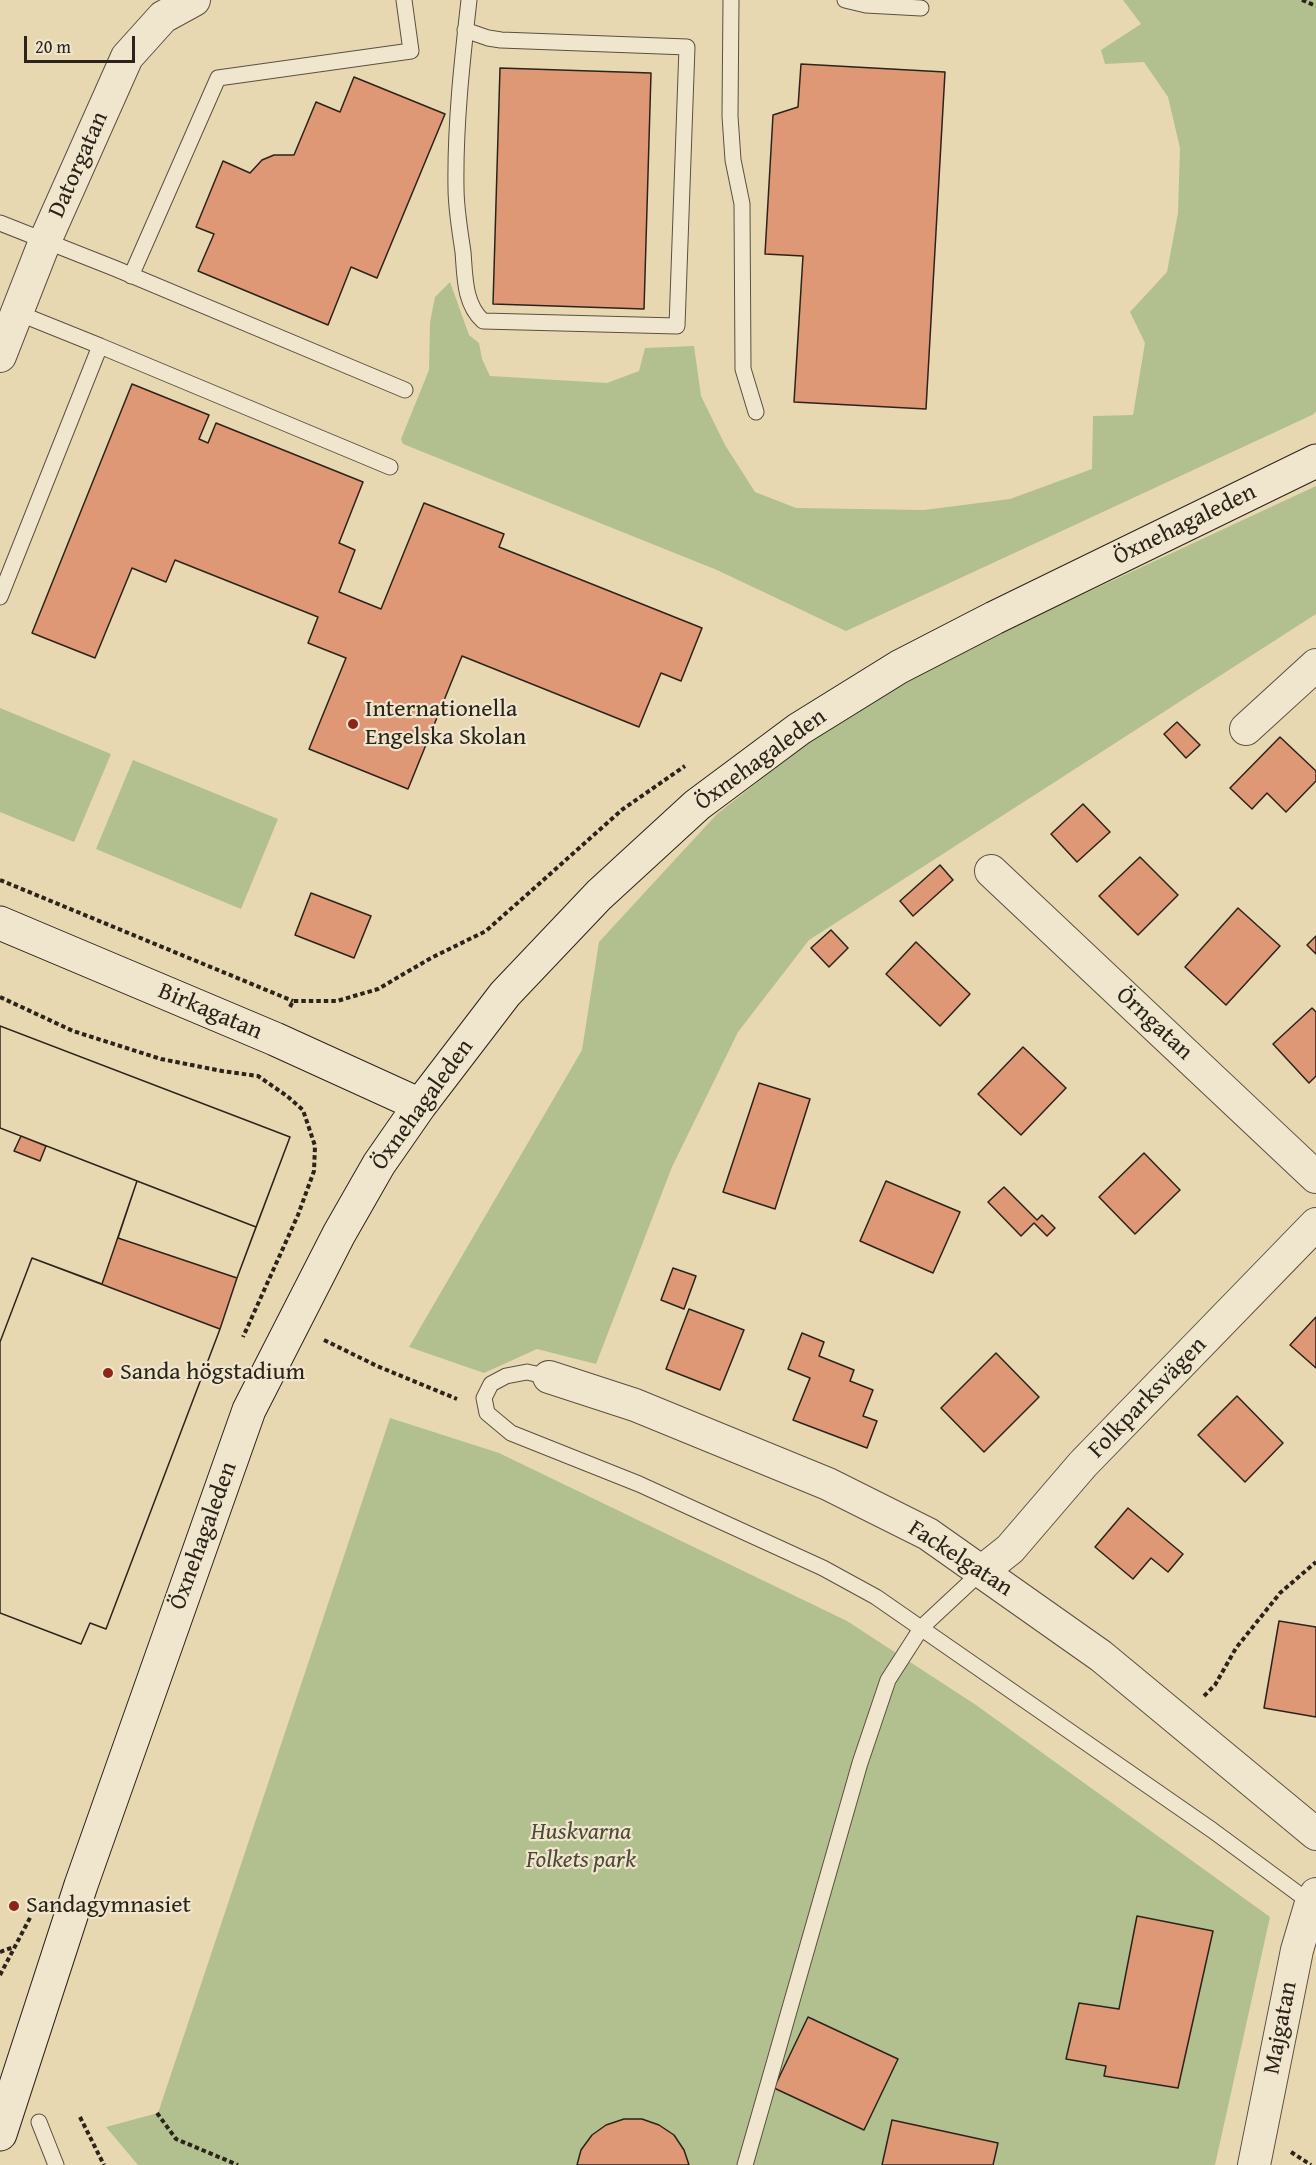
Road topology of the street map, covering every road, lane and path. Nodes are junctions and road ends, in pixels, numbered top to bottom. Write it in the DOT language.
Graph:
graph roads {
  1 [pos="194,0"];
  2 [pos="404,0"];
  3 [pos="469,0"];
  4 [pos="730,0"];
  5 [pos="845,0"];
  6 [pos="1302,0"];
  7 [pos="1316,6"];
  8 [pos="921,8"];
  9 [pos="465,30"];
  10 [pos="0,223"];
  11 [pos="45,241"];
  12 [pos="131,276"];
  13 [pos="18,313"];
  14 [pos="100,346"];
  15 [pos="0,356"];
  16 [pos="405,390"];
  17 [pos="756,412"];
  18 [pos="1316,461"];
  19 [pos="390,467"];
  20 [pos="0,597"];
  21 [pos="1316,665"];
  22 [pos="1246,729"];
  23 [pos="690,762"];
  24 [pos="991,872"];
  25 [pos="0,880"];
  26 [pos="0,922"];
  27 [pos="0,997"];
  28 [pos="293,1001"];
  29 [pos="274,1039"];
  30 [pos="258,1076"];
  31 [pos="420,1105"];
  32 [pos="310,1127"];
  33 [pos="1316,1177"];
  34 [pos="1316,1224"];
  35 [pos="256,1308"];
  36 [pos="293,1323"];
  37 [pos="549,1377"];
  38 [pos="484,1398"];
  39 [pos="1316,1562"];
  40 [pos="981,1572"];
  41 [pos="922,1627"];
  42 [pos="1198,1701"];
  43 [pos="1316,1834"];
  44 [pos="1313,1898"];
  45 [pos="14,1947"];
  46 [pos="0,1952"];
  47 [pos="158,2113"];
  48 [pos="80,2117"];
  49 [pos="39,2122"];
  50 [pos="0,2134"];
  51 [pos="56,2165"];
  52 [pos="104,2165"];
  53 [pos="238,2165"];
  54 [pos="745,2165"];
  55 [pos="1254,2165"];
  1 -- 11 [label="street, Datorgatan"];
  2 -- 12 [label="lane"];
  3 -- 9 [label="lane"];
  4 -- 17 [label="lane"];
  5 -- 8 [label="lane"];
  6 -- 7 [label="path"];
  9 -- 9 [label="lane"];
  10 -- 11 [label="lane"];
  11 -- 12 [label="lane"];
  11 -- 13 [label="street, Datorgatan"];
  12 -- 16 [label="lane"];
  13 -- 14 [label="lane"];
  13 -- 15 [label="street, Datorgatan"];
  14 -- 19 [label="lane"];
  14 -- 20 [label="lane"];
  18 -- 31 [label="street, Öxnehagaleden"];
  21 -- 22 [label="street"];
  23 -- 28 [label="path"];
  24 -- 33 [label="street, Örngatan"];
  25 -- 28 [label="path"];
  26 -- 29 [label="street, Birkagatan"];
  27 -- 30 [label="path"];
  28 -- 29 [label="path"];
  29 -- 30 [label="path"];
  29 -- 31 [label="street, Birkagatan"];
  30 -- 32 [label="path"];
  31 -- 36 [label="street, Öxnehagaleden"];
  34 -- 40 [label="street, Folkparksvägen"];
  35 -- 36 [label="path"];
  36 -- 38 [label="path"];
  36 -- 50 [label="street, Öxnehagaleden"];
  37 -- 38 [label="lane"];
  37 -- 40 [label="street, Fackelgatan"];
  38 -- 41 [label="lane"];
  39 -- 42 [label="path"];
  40 -- 41 [label="lane"];
  40 -- 43 [label="street, Fackelgatan"];
  41 -- 44 [label="lane"];
  41 -- 54 [label="lane"];
  44 -- 55 [label="street, Majgatan"];
  45 -- 46 [label="path"];
  47 -- 53 [label="path"];
  48 -- 52 [label="path"];
  49 -- 51 [label="lane"];
}
